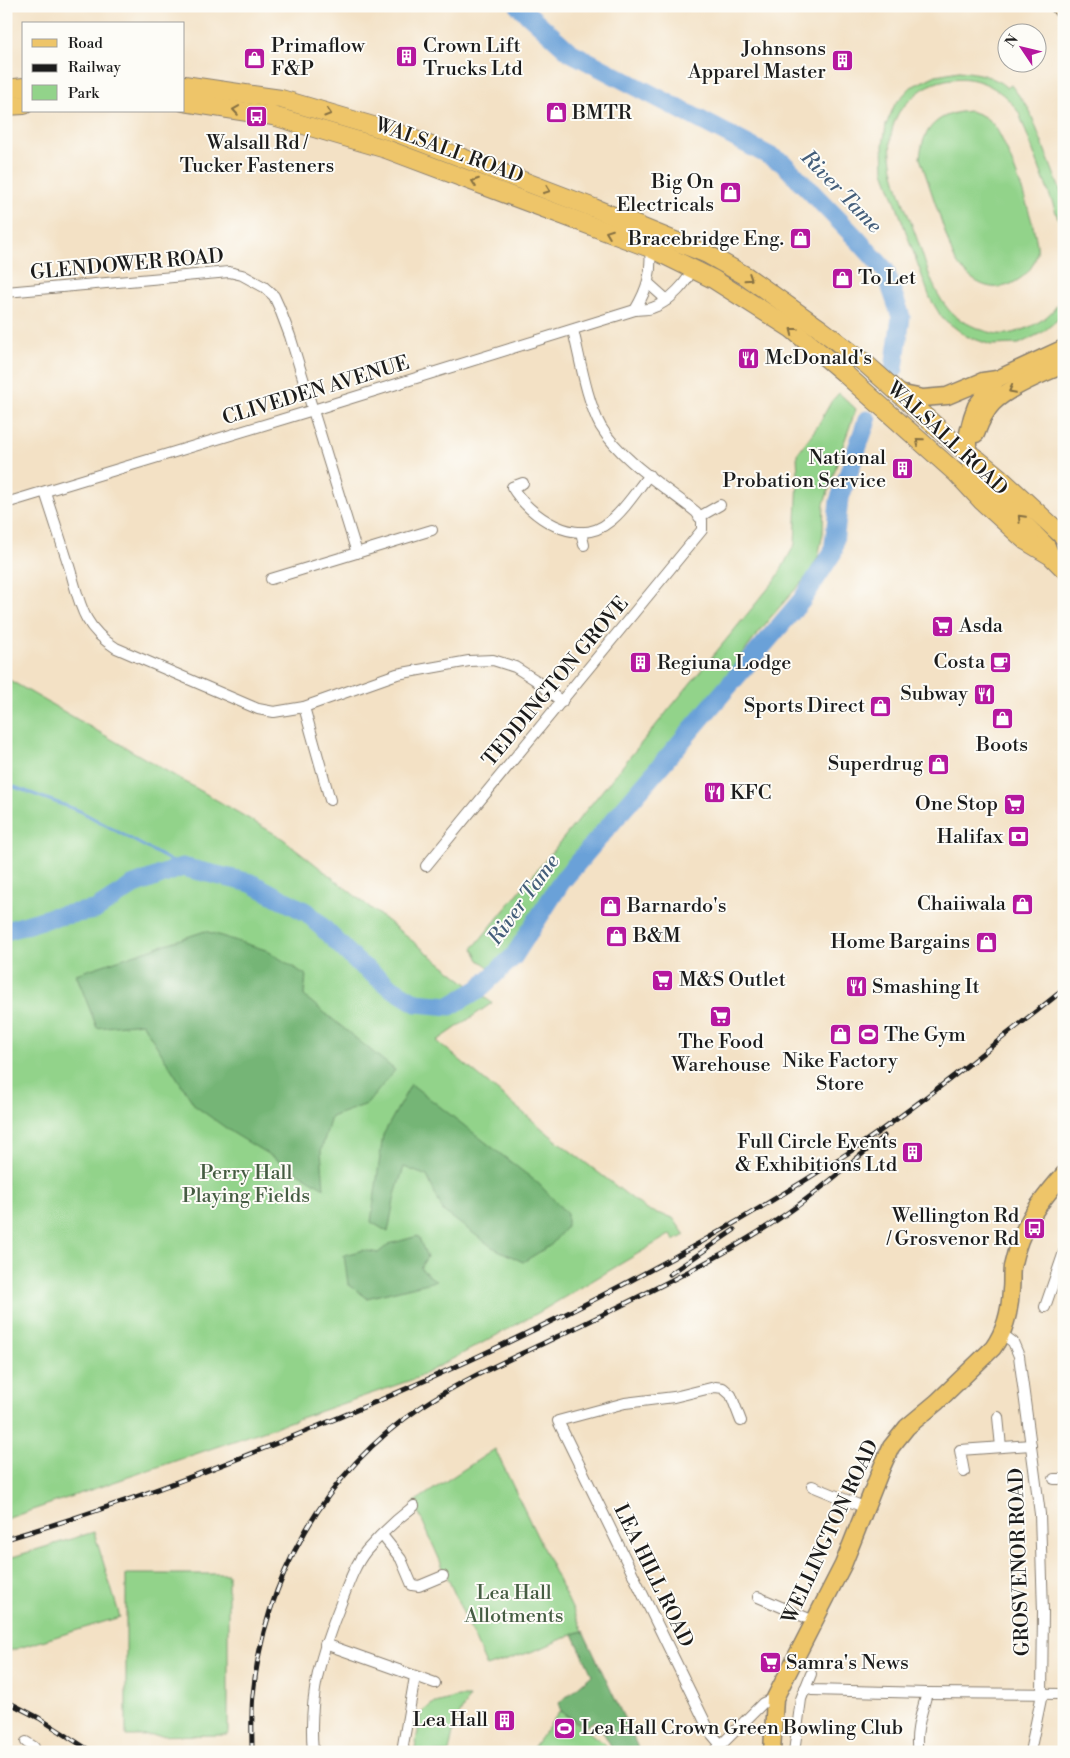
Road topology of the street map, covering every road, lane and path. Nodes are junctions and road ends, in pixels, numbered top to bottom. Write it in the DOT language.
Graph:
graph roads {
  1 [pos="1059,6"];
  2 [pos="1064,12"];
  3 [pos="185,85"];
  4 [pos="22,87"];
  5 [pos="6,89"];
  6 [pos="185,102"];
  7 [pos="22,105"];
  8 [pos="6,106"];
  9 [pos="594,208"];
  10 [pos="650,248"];
  11 [pos="692,268"];
  12 [pos="648,282"];
  13 [pos="6,292"];
  14 [pos="667,300"];
  15 [pos="635,310"];
  16 [pos="572,330"];
  17 [pos="1064,348"];
  18 [pos="1064,365"];
  19 [pos="997,379"];
  20 [pos="898,393"];
  21 [pos="313,410"];
  22 [pos="971,449"];
  23 [pos="956,473"];
  24 [pos="649,475"];
  25 [pos="523,484"];
  26 [pos="45,492"];
  27 [pos="6,503"];
  28 [pos="720,505"];
  29 [pos="699,517"];
  30 [pos="432,530"];
  31 [pos="581,532"];
  32 [pos="1064,537"];
  33 [pos="584,545"];
  34 [pos="357,553"];
  35 [pos="1051,556"];
  36 [pos="1064,569"];
  37 [pos="271,579"];
  38 [pos="562,702"];
  39 [pos="304,707"];
  40 [pos="330,800"];
  41 [pos="426,866"];
  42 [pos="1064,1174"];
  43 [pos="1064,1252"];
  44 [pos="1045,1307"];
  45 [pos="1007,1332"];
  46 [pos="998,1416"];
  47 [pos="741,1421"];
  48 [pos="1031,1445"];
  49 [pos="1001,1447"];
  50 [pos="964,1472"];
  51 [pos="812,1486"];
  52 [pos="414,1506"];
  53 [pos="866,1508"];
  54 [pos="382,1536"];
  55 [pos="443,1576"];
  56 [pos="758,1597"];
  57 [pos="814,1621"];
  58 [pos="325,1644"];
  59 [pos="811,1674"];
  60 [pos="415,1677"];
  61 [pos="435,1683"];
  62 [pos="805,1688"];
  63 [pos="927,1693"];
  64 [pos="1042,1694"];
  65 [pos="1064,1694"];
  66 [pos="775,1698"];
  67 [pos="26,1742"];
  68 [pos="717,1748"];
  69 [pos="34,1752"];
  70 [pos="313,1752"];
  71 [pos="404,1752"];
  72 [pos="772,1752"];
  73 [pos="794,1752"];
  74 [pos="918,1752"];
  75 [pos="1030,1752"];
  1 -- 2 [label="main road"];
  3 -- 9 [label="highway, WALSALL ROAD, one-way"];
  4 -- 5 [label="highway"];
  10 -- 6 [label="highway, WALSALL ROAD, one-way"];
  7 -- 8 [label="highway"];
  9 -- 11 [label="street, WALSALL ROAD"];
  9 -- 20 [label="highway, WALSALL ROAD, one-way"];
  10 -- 11 [label="highway, WALSALL ROAD"];
  10 -- 12 [label="street"];
  11 -- 14 [label="street, CLIVEDEN AVENUE"];
  23 -- 11 [label="highway, WALSALL ROAD, one-way"];
  12 -- 14 [label="street"];
  12 -- 15 [label="street"];
  13 -- 21 [label="street, GLENDOWER ROAD"];
  14 -- 15 [label="street, CLIVEDEN AVENUE"];
  15 -- 16 [label="street, CLIVEDEN AVENUE"];
  16 -- 21 [label="street, CLIVEDEN AVENUE"];
  16 -- 24 [label="street"];
  17 -- 19 [label="main road"];
  18 -- 22 [label="main road, one-way"];
  19 -- 20 [label="main road"];
  19 -- 22 [label="main road"];
  20 -- 22 [label="highway, WALSALL ROAD"];
  21 -- 26 [label="street, CLIVEDEN AVENUE"];
  21 -- 34 [label="street, GLENDOWER ROAD"];
  22 -- 23 [label="main road"];
  22 -- 32 [label="highway, WALSALL ROAD"];
  35 -- 22 [label="main road, WALSALL ROAD, one-way"];
  23 -- 35 [label="highway, WALSALL ROAD"];
  24 -- 29 [label="street"];
  24 -- 31 [label="street"];
  25 -- 31 [label="street"];
  26 -- 27 [label="street, CLIVEDEN AVENUE"];
  26 -- 39 [label="street"];
  28 -- 29 [label="street"];
  29 -- 38 [label="street, TEDDINGTON GROVE"];
  30 -- 34 [label="street"];
  31 -- 33 [label="street"];
  34 -- 37 [label="street"];
  35 -- 36 [label="highway, WALSALL ROAD"];
  38 -- 39 [label="street"];
  38 -- 41 [label="street, TEDDINGTON GROVE"];
  39 -- 40 [label="street"];
  42 -- 45 [label="main road, WELLINGTON ROAD"];
  43 -- 44 [label="street"];
  45 -- 48 [label="street, GROSVENOR ROAD"];
  45 -- 53 [label="main road, WELLINGTON ROAD"];
  46 -- 49 [label="street"];
  47 -- 68 [label="street, LEA HILL ROAD"];
  48 -- 49 [label="street"];
  48 -- 64 [label="street, GROSVENOR ROAD"];
  49 -- 50 [label="street"];
  51 -- 53 [label="street"];
  52 -- 54 [label="street"];
  53 -- 57 [label="main road, WELLINGTON ROAD"];
  54 -- 55 [label="street"];
  54 -- 58 [label="street"];
  56 -- 57 [label="street"];
  57 -- 66 [label="main road, WELLINGTON ROAD"];
  58 -- 60 [label="street"];
  58 -- 70 [label="street"];
  59 -- 62 [label="street"];
  60 -- 61 [label="street"];
  60 -- 71 [label="street"];
  62 -- 63 [label="street"];
  62 -- 73 [label="street"];
  63 -- 64 [label="street"];
  63 -- 74 [label="street"];
  64 -- 65 [label="street"];
  64 -- 75 [label="street, GROSVENOR ROAD"];
  66 -- 68 [label="street"];
  66 -- 72 [label="main road, WELLINGTON ROAD"];
  67 -- 69 [label="street"];
}
